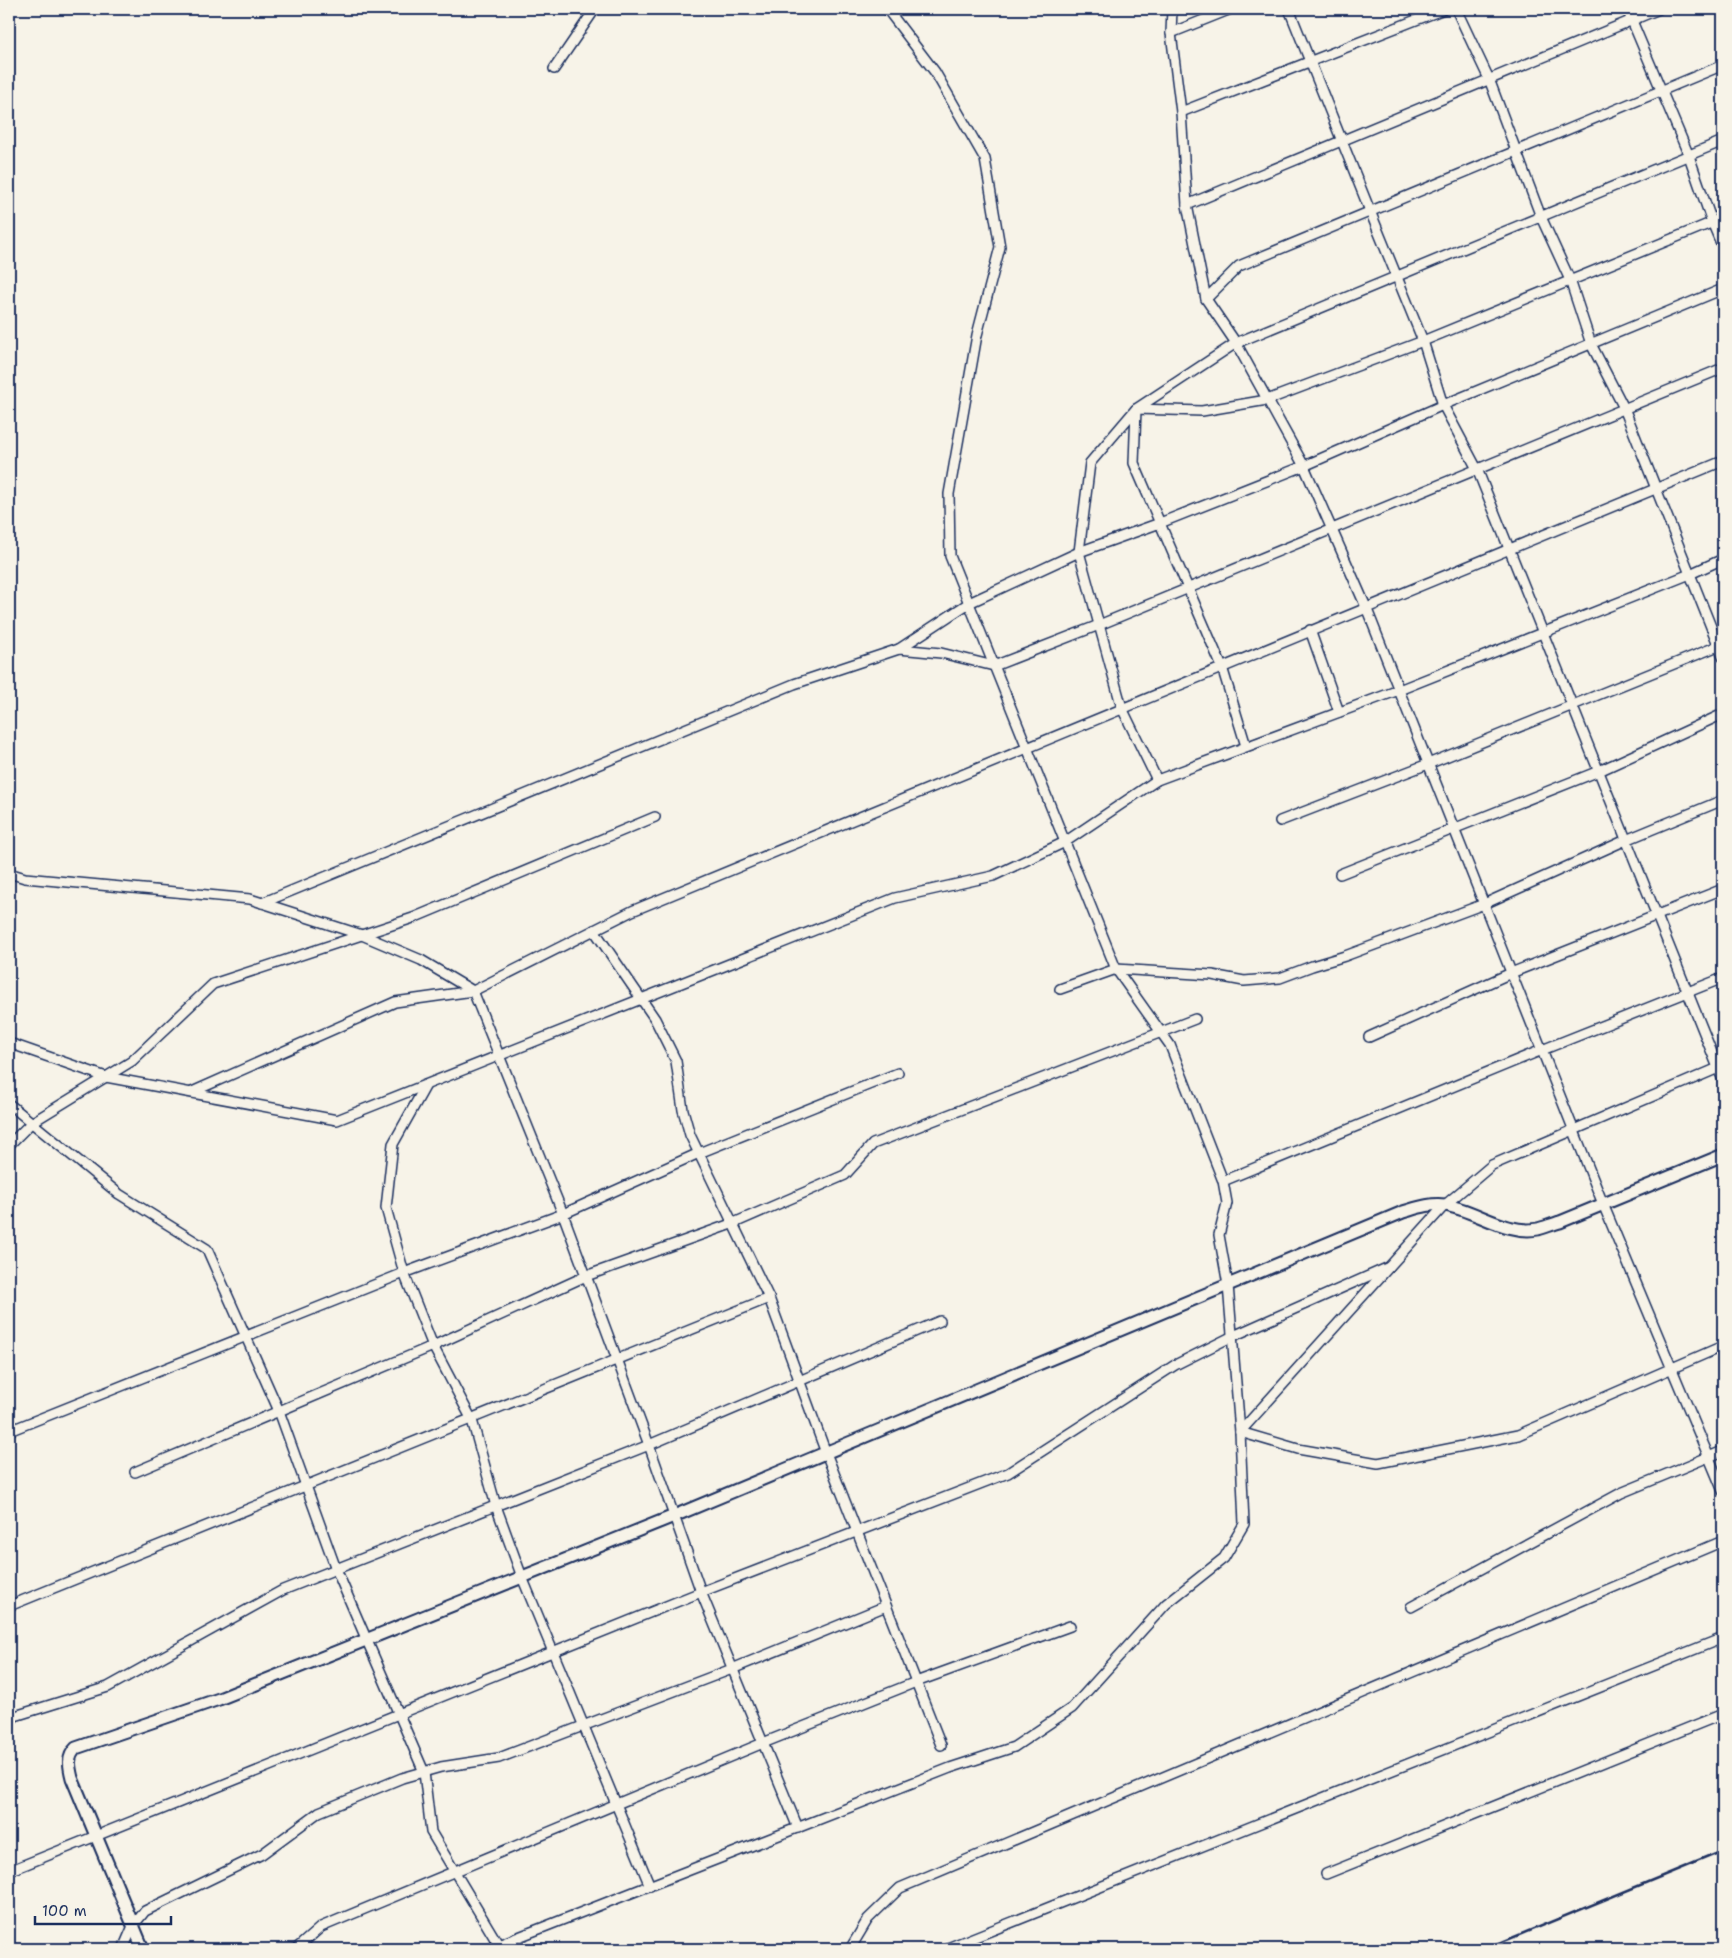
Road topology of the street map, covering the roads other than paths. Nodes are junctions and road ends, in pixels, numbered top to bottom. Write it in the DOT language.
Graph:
graph roads {
  1 [pos="595,9"];
  2 [pos="887,9"];
  3 [pos="1172,9"];
  4 [pos="1231,9"];
  5 [pos="1289,9"];
  6 [pos="1444,9"];
  7 [pos="1456,9"];
  8 [pos="1626,9"];
  9 [pos="1659,9"];
  10 [pos="1632,20"];
  11 [pos="1171,33"];
  12 [pos="1310,61"];
  13 [pos="1723,65"];
  14 [pos="554,68"];
  15 [pos="1489,79"];
  16 [pos="1663,90"];
  17 [pos="1181,112"];
  18 [pos="1342,140"];
  19 [pos="1723,142"];
  20 [pos="1516,151"];
  21 [pos="1689,156"];
  22 [pos="1187,205"];
  23 [pos="1370,212"];
  24 [pos="1541,217"];
  25 [pos="1723,218"];
  26 [pos="1712,222"];
  27 [pos="1723,248"];
  28 [pos="1398,276"];
  29 [pos="1570,280"];
  30 [pos="1723,290"];
  31 [pos="1206,299"];
  32 [pos="1423,341"];
  33 [pos="1236,343"];
  34 [pos="1591,344"];
  35 [pos="1723,368"];
  36 [pos="1267,400"];
  37 [pos="1443,405"];
  38 [pos="1624,408"];
  39 [pos="1136,409"];
  40 [pos="1723,461"];
  41 [pos="1304,466"];
  42 [pos="1477,469"];
  43 [pos="1656,488"];
  44 [pos="1160,524"];
  45 [pos="1332,529"];
  46 [pos="1509,549"];
  47 [pos="1079,552"];
  48 [pos="1723,559"];
  49 [pos="1690,574"];
  50 [pos="1188,589"];
  51 [pos="969,603"];
  52 [pos="1366,607"];
  53 [pos="1099,625"];
  54 [pos="1310,630"];
  55 [pos="1543,633"];
  56 [pos="1721,645"];
  57 [pos="899,649"];
  58 [pos="1723,657"];
  59 [pos="994,666"];
  60 [pos="1222,667"];
  61 [pos="1399,690"];
  62 [pos="1572,706"];
  63 [pos="1122,708"];
  64 [pos="1339,712"];
  65 [pos="1723,714"];
  66 [pos="1246,746"];
  67 [pos="1027,747"];
  68 [pos="1428,764"];
  69 [pos="1599,771"];
  70 [pos="1157,780"];
  71 [pos="1723,800"];
  72 [pos="656,817"];
  73 [pos="1280,821"];
  74 [pos="1454,828"];
  75 [pos="1626,840"];
  76 [pos="1065,842"];
  77 [pos="9,873"];
  78 [pos="1340,874"];
  79 [pos="1723,889"];
  80 [pos="262,903"];
  81 [pos="1484,904"];
  82 [pos="1658,916"];
  83 [pos="594,930"];
  84 [pos="362,935"];
  85 [pos="1116,969"];
  86 [pos="1511,973"];
  87 [pos="1723,978"];
  88 [pos="1060,989"];
  89 [pos="473,991"];
  90 [pos="1688,992"];
  91 [pos="642,1000"];
  92 [pos="1195,1018"];
  93 [pos="1160,1031"];
  94 [pos="1369,1037"];
  95 [pos="9,1043"];
  96 [pos="1542,1050"];
  97 [pos="499,1056"];
  98 [pos="1721,1067"];
  99 [pos="898,1073"];
  100 [pos="106,1077"];
  101 [pos="1723,1080"];
  102 [pos="426,1085"];
  103 [pos="192,1092"];
  104 [pos="9,1104"];
  105 [pos="31,1123"];
  106 [pos="1573,1130"];
  107 [pos="9,1145"];
  108 [pos="699,1153"];
  109 [pos="1723,1155"];
  110 [pos="1223,1181"];
  111 [pos="1603,1204"];
  112 [pos="1444,1205"];
  113 [pos="563,1214"];
  114 [pos="734,1223"];
  115 [pos="1388,1267"];
  116 [pos="404,1273"];
  117 [pos="586,1276"];
  118 [pos="1228,1285"];
  119 [pos="769,1298"];
  120 [pos="940,1321"];
  121 [pos="245,1337"];
  122 [pos="1231,1337"];
  123 [pos="433,1346"];
  124 [pos="1723,1346"];
  125 [pos="618,1361"];
  126 [pos="1673,1368"];
  127 [pos="798,1382"];
  128 [pos="279,1411"];
  129 [pos="472,1420"];
  130 [pos="9,1431"];
  131 [pos="1240,1432"];
  132 [pos="649,1445"];
  133 [pos="1723,1451"];
  134 [pos="826,1453"];
  135 [pos="1709,1457"];
  136 [pos="135,1472"];
  137 [pos="307,1486"];
  138 [pos="1723,1491"];
  139 [pos="496,1506"];
  140 [pos="674,1516"];
  141 [pos="857,1531"];
  142 [pos="1723,1541"];
  143 [pos="336,1569"];
  144 [pos="522,1577"];
  145 [pos="701,1592"];
  146 [pos="9,1606"];
  147 [pos="886,1606"];
  148 [pos="1411,1607"];
  149 [pos="1070,1626"];
  150 [pos="1723,1638"];
  151 [pos="367,1640"];
  152 [pos="553,1652"];
  153 [pos="732,1669"];
  154 [pos="916,1682"];
  155 [pos="399,1714"];
  156 [pos="1723,1714"];
  157 [pos="9,1722"];
  158 [pos="583,1726"];
  159 [pos="763,1744"];
  160 [pos="941,1744"];
  161 [pos="424,1772"];
  162 [pos="616,1804"];
  163 [pos="798,1828"];
  164 [pos="96,1836"];
  165 [pos="9,1871"];
  166 [pos="454,1871"];
  167 [pos="1326,1874"];
  168 [pos="650,1886"];
  169 [pos="133,1926"];
  170 [pos="500,1947"];
  171 [pos="123,1949"];
  172 [pos="143,1949"];
  173 [pos="296,1949"];
  174 [pos="488,1949"];
  175 [pos="850,1949"];
  176 [pos="945,1949"];
  1 -- 14 [label="street"];
  2 -- 51 [label="street"];
  3 -- 11 [label="street"];
  4 -- 11 [label="street"];
  5 -- 12 [label="street"];
  6 -- 12 [label="street"];
  7 -- 15 [label="street"];
  8 -- 10 [label="street"];
  9 -- 10 [label="street"];
  10 -- 15 [label="street"];
  10 -- 16 [label="street"];
  11 -- 17 [label="street"];
  12 -- 17 [label="street"];
  12 -- 18 [label="street"];
  13 -- 16 [label="street"];
  15 -- 18 [label="street"];
  15 -- 20 [label="street"];
  16 -- 20 [label="street"];
  16 -- 21 [label="street"];
  17 -- 22 [label="street"];
  18 -- 22 [label="street"];
  18 -- 23 [label="street"];
  19 -- 21 [label="street"];
  20 -- 23 [label="street"];
  20 -- 24 [label="street"];
  21 -- 24 [label="street"];
  21 -- 26 [label="street"];
  22 -- 31 [label="street"];
  23 -- 28 [label="street"];
  23 -- 31 [label="street"];
  24 -- 28 [label="street"];
  24 -- 29 [label="street"];
  25 -- 26 [label="street"];
  26 -- 27 [label="street"];
  26 -- 29 [label="street"];
  28 -- 32 [label="street"];
  28 -- 33 [label="street"];
  29 -- 32 [label="street"];
  29 -- 34 [label="street"];
  30 -- 34 [label="street"];
  31 -- 33 [label="street"];
  32 -- 36 [label="street"];
  32 -- 37 [label="street"];
  33 -- 36 [label="street"];
  33 -- 39 [label="street"];
  34 -- 37 [label="street"];
  34 -- 38 [label="street"];
  35 -- 38 [label="street"];
  36 -- 39 [label="street"];
  36 -- 41 [label="street"];
  37 -- 41 [label="street"];
  37 -- 42 [label="street"];
  38 -- 42 [label="street"];
  38 -- 43 [label="street"];
  39 -- 44 [label="street"];
  39 -- 47 [label="street"];
  40 -- 43 [label="street"];
  41 -- 44 [label="street"];
  41 -- 45 [label="street"];
  42 -- 45 [label="street"];
  42 -- 46 [label="street"];
  43 -- 46 [label="street"];
  43 -- 49 [label="street"];
  44 -- 47 [label="street"];
  44 -- 50 [label="street"];
  45 -- 50 [label="street"];
  45 -- 52 [label="street"];
  46 -- 52 [label="street"];
  46 -- 55 [label="street"];
  47 -- 51 [label="street"];
  47 -- 53 [label="street"];
  48 -- 49 [label="street"];
  49 -- 55 [label="street"];
  49 -- 56 [label="street"];
  50 -- 53 [label="street"];
  50 -- 60 [label="street"];
  51 -- 57 [label="street"];
  51 -- 59 [label="street"];
  52 -- 54 [label="street"];
  52 -- 61 [label="street"];
  53 -- 59 [label="street"];
  53 -- 63 [label="street"];
  54 -- 60 [label="street"];
  54 -- 64 [label="street"];
  55 -- 61 [label="street"];
  55 -- 62 [label="street"];
  56 -- 58 [label="street"];
  56 -- 62 [label="street"];
  57 -- 59 [label="street"];
  57 -- 80 [label="street"];
  59 -- 67 [label="street"];
  60 -- 63 [label="street"];
  60 -- 66 [label="street"];
  61 -- 64 [label="street"];
  61 -- 68 [label="street"];
  62 -- 68 [label="street"];
  62 -- 69 [label="street"];
  63 -- 67 [label="street"];
  63 -- 70 [label="street"];
  64 -- 66 [label="street"];
  65 -- 69 [label="street"];
  66 -- 70 [label="street"];
  67 -- 76 [label="street"];
  67 -- 83 [label="street"];
  68 -- 73 [label="street"];
  68 -- 74 [label="street"];
  69 -- 74 [label="street"];
  69 -- 75 [label="street"];
  70 -- 76 [label="street"];
  71 -- 75 [label="street"];
  72 -- 84 [label="street"];
  74 -- 78 [label="street"];
  74 -- 81 [label="street"];
  75 -- 81 [label="street"];
  75 -- 82 [label="street"];
  76 -- 85 [label="street"];
  76 -- 91 [label="street"];
  77 -- 80 [label="street"];
  79 -- 82 [label="street"];
  80 -- 84 [label="street"];
  81 -- 85 [label="street"];
  81 -- 86 [label="street"];
  82 -- 86 [label="street"];
  82 -- 90 [label="street"];
  83 -- 89 [label="street"];
  83 -- 91 [label="street"];
  84 -- 89 [label="street"];
  84 -- 100 [label="street"];
  85 -- 88 [label="street"];
  85 -- 93 [label="street"];
  86 -- 94 [label="street"];
  86 -- 96 [label="street"];
  87 -- 90 [label="street"];
  89 -- 97 [label="street"];
  89 -- 103 [label="street"];
  90 -- 96 [label="street"];
  90 -- 98 [label="street"];
  91 -- 97 [label="street"];
  91 -- 108 [label="street"];
  92 -- 93 [label="street"];
  93 -- 110 [label="street"];
  93 -- 114 [label="street"];
  95 -- 100 [label="street"];
  96 -- 106 [label="street"];
  96 -- 110 [label="street"];
  97 -- 102 [label="street"];
  97 -- 113 [label="street"];
  98 -- 101 [label="street"];
  98 -- 106 [label="street"];
  99 -- 108 [label="street"];
  100 -- 103 [label="street"];
  100 -- 105 [label="street"];
  102 -- 103 [label="street"];
  102 -- 116 [label="street"];
  104 -- 105 [label="street"];
  105 -- 107 [label="street"];
  105 -- 121 [label="street"];
  106 -- 111 [label="street"];
  106 -- 112 [label="street"];
  108 -- 113 [label="street"];
  108 -- 114 [label="street"];
  109 -- 111 [label="main road"];
  110 -- 118 [label="street"];
  111 -- 112 [label="main road"];
  111 -- 126 [label="street"];
  112 -- 115 [label="street"];
  112 -- 118 [label="main road"];
  113 -- 116 [label="street"];
  113 -- 117 [label="street"];
  114 -- 117 [label="street"];
  114 -- 119 [label="street"];
  115 -- 122 [label="street"];
  115 -- 131 [label="street"];
  116 -- 121 [label="street"];
  116 -- 123 [label="street"];
  117 -- 123 [label="street"];
  117 -- 125 [label="street"];
  118 -- 122 [label="street"];
  118 -- 134 [label="main road"];
  119 -- 125 [label="street"];
  119 -- 127 [label="street"];
  120 -- 127 [label="street"];
  121 -- 128 [label="street"];
  121 -- 130 [label="street"];
  122 -- 131 [label="street"];
  122 -- 141 [label="street"];
  123 -- 128 [label="street"];
  123 -- 129 [label="street"];
  124 -- 126 [label="street"];
  125 -- 129 [label="street"];
  125 -- 132 [label="street"];
  126 -- 131 [label="street"];
  126 -- 135 [label="street"];
  127 -- 132 [label="street"];
  127 -- 134 [label="street"];
  128 -- 136 [label="street"];
  128 -- 137 [label="street"];
  129 -- 137 [label="street"];
  129 -- 139 [label="street"];
  131 -- 163 [label="street"];
  132 -- 139 [label="street"];
  132 -- 140 [label="street"];
  133 -- 135 [label="street"];
  134 -- 140 [label="main road"];
  134 -- 141 [label="street"];
  135 -- 138 [label="street"];
  135 -- 148 [label="street"];
  137 -- 143 [label="street"];
  137 -- 146 [label="street"];
  139 -- 143 [label="street"];
  139 -- 144 [label="street"];
  140 -- 144 [label="main road"];
  140 -- 145 [label="street"];
  141 -- 145 [label="street"];
  141 -- 147 [label="street"];
  142 -- 175 [label="street"];
  143 -- 151 [label="street"];
  143 -- 157 [label="street"];
  144 -- 151 [label="main road"];
  144 -- 152 [label="street"];
  145 -- 152 [label="street"];
  145 -- 153 [label="street"];
  147 -- 153 [label="street"];
  147 -- 154 [label="street"];
  149 -- 154 [label="street"];
  150 -- 176 [label="street"];
  151 -- 155 [label="street"];
  151 -- 164 [label="main road"];
  152 -- 155 [label="street"];
  152 -- 158 [label="street"];
  153 -- 158 [label="street"];
  153 -- 159 [label="street"];
  154 -- 159 [label="street"];
  154 -- 160 [label="street"];
  155 -- 161 [label="street"];
  155 -- 164 [label="street"];
  156 -- 167 [label="street"];
  158 -- 161 [label="street"];
  158 -- 162 [label="street"];
  159 -- 162 [label="street"];
  159 -- 163 [label="street"];
  161 -- 166 [label="street"];
  161 -- 169 [label="street"];
  162 -- 166 [label="street"];
  162 -- 168 [label="street"];
  163 -- 168 [label="street"];
  164 -- 165 [label="street"];
  164 -- 169 [label="main road"];
  166 -- 170 [label="street"];
  166 -- 173 [label="street"];
  168 -- 170 [label="street"];
  169 -- 171 [label="street"];
  169 -- 172 [label="main road"];
  170 -- 174 [label="street"];
}
